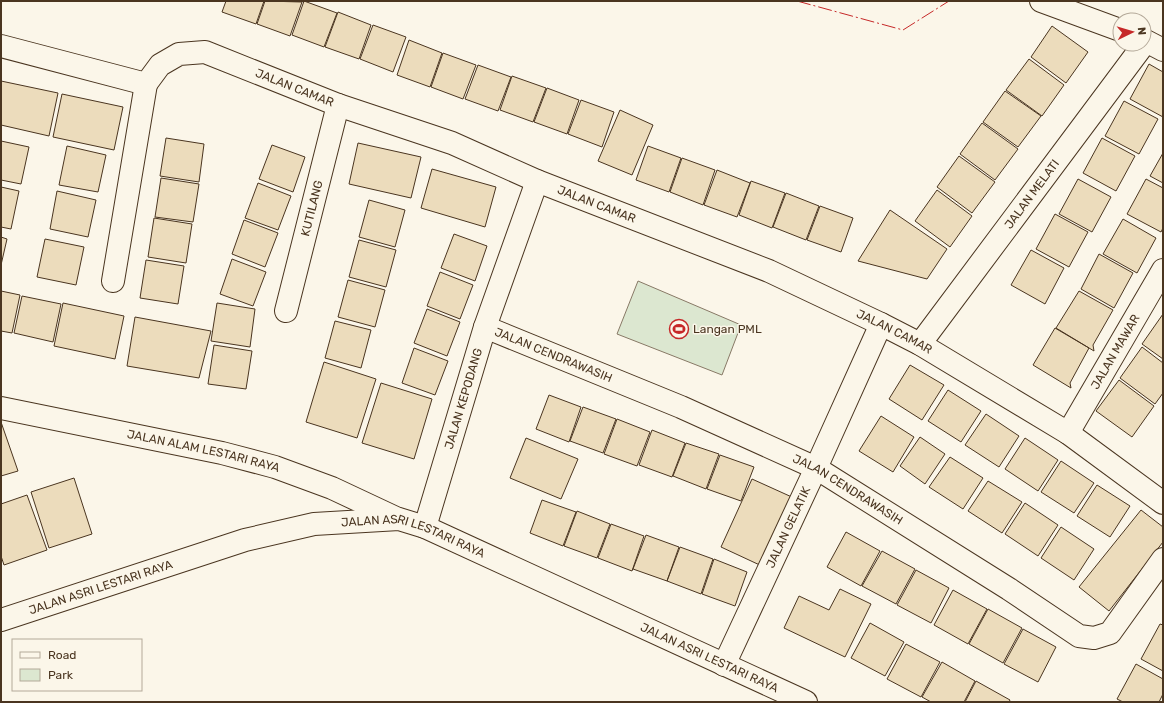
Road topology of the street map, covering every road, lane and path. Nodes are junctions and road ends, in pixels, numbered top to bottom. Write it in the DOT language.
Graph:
graph roads {
  1 [pos="1041,1"];
  2 [pos="1112,27"];
  3 [pos="1,46"];
  4 [pos="1142,52"];
  5 [pos="146,84"];
  6 [pos="338,105"];
  7 [pos="537,181"];
  8 [pos="1163,270"];
  9 [pos="114,281"];
  10 [pos="286,311"];
  11 [pos="881,324"];
  12 [pos="486,326"];
  13 [pos="920,344"];
  14 [pos="1,408"];
  15 [pos="1068,433"];
  16 [pos="816,468"];
  17 [pos="1163,503"];
  18 [pos="399,519"];
  19 [pos="425,527"];
  20 [pos="1163,559"];
  21 [pos="1,620"];
  22 [pos="724,665"];
  23 [pos="806,702"];
  1 -- 2 [label="street"];
  3 -- 5 [label="street"];
  4 -- 13 [label="street, JALAN MELATI"];
  5 -- 6 [label="street, JALAN CAMAR"];
  5 -- 9 [label="street"];
  6 -- 7 [label="street, JALAN CAMAR"];
  6 -- 10 [label="street, KUTILANG"];
  7 -- 11 [label="street, JALAN CAMAR"];
  7 -- 12 [label="street, JALAN KEPODANG"];
  8 -- 15 [label="street, JALAN MAWAR"];
  11 -- 13 [label="street, JALAN CAMAR"];
  11 -- 16 [label="street, JALAN GELATIK"];
  12 -- 16 [label="street, JALAN CENDRAWASIH"];
  12 -- 19 [label="street, JALAN KEPODANG"];
  13 -- 15 [label="street, JALAN CAMAR"];
  14 -- 18 [label="street, JALAN ALAM LESTARI RAYA"];
  15 -- 17 [label="street, JALAN CAMAR"];
  16 -- 20 [label="street, JALAN CENDRAWASIH"];
  16 -- 22 [label="street, JALAN GELATIK"];
  18 -- 19 [label="street, JALAN ASRI LESTARI RAYA"];
  18 -- 21 [label="street, JALAN ASRI LESTARI RAYA"];
  19 -- 22 [label="street, JALAN ASRI LESTARI RAYA"];
  22 -- 23 [label="street, JALAN ASRI LESTARI RAYA"];
}
